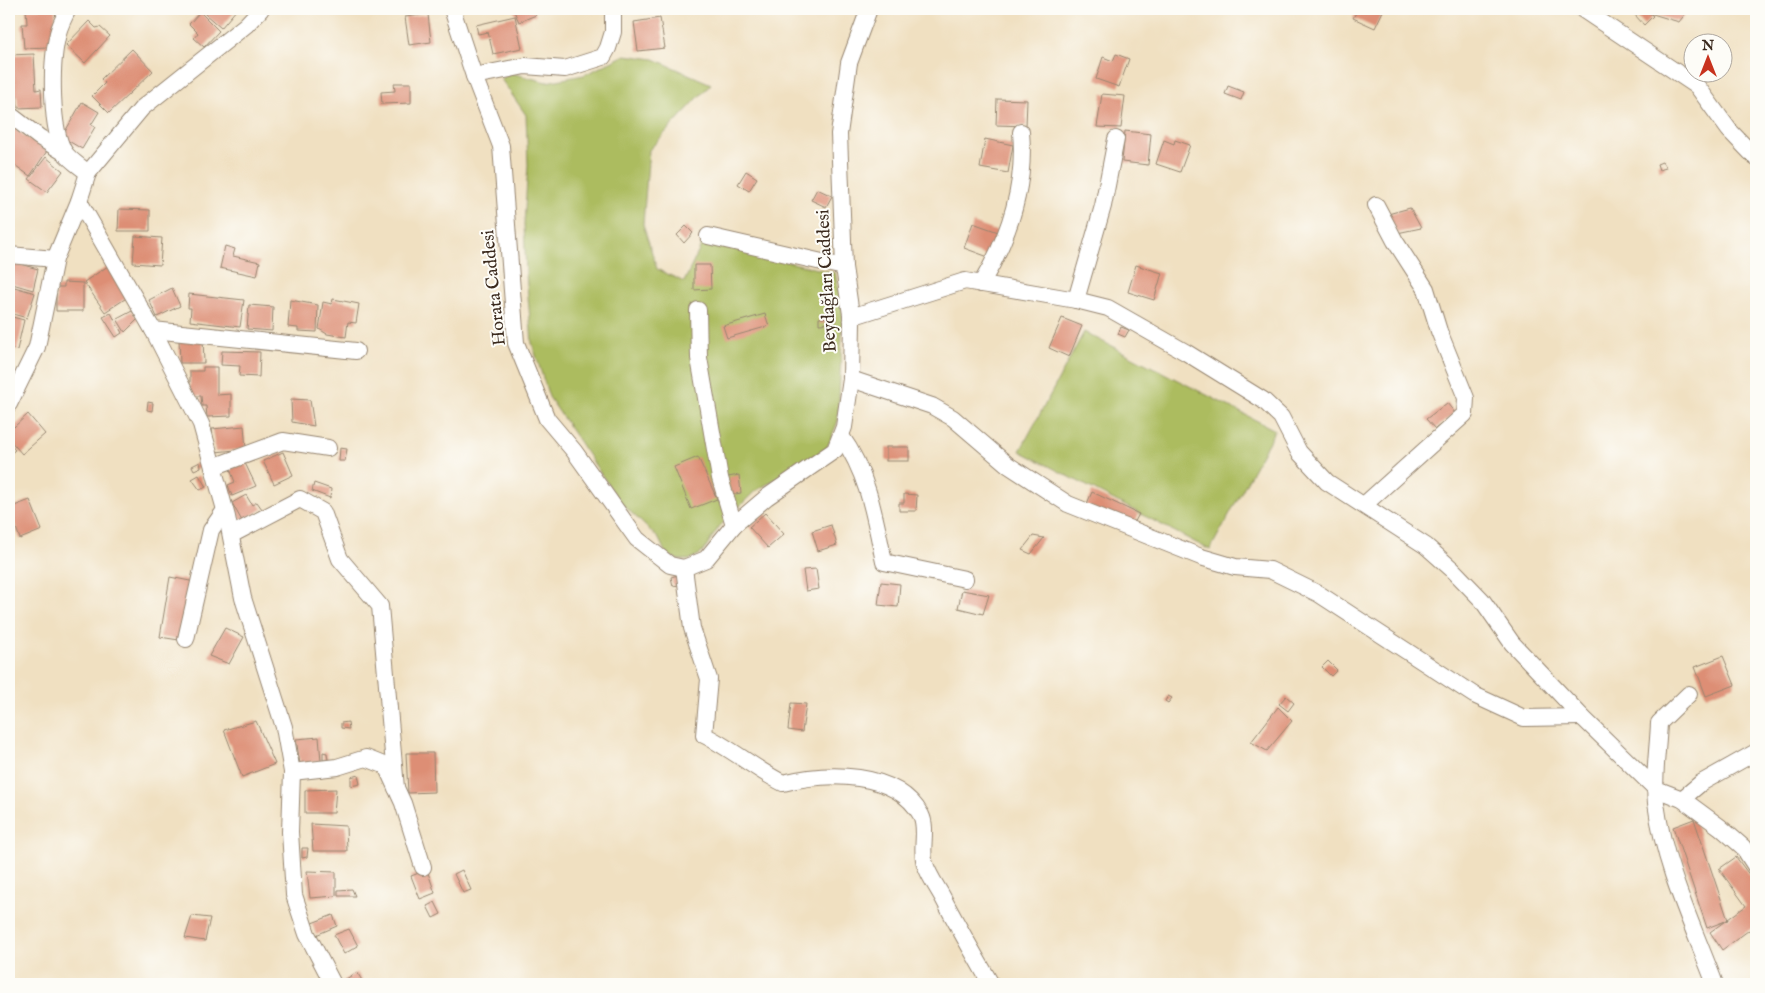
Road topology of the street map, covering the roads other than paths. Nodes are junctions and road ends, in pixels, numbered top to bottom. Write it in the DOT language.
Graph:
graph roads {
  1 [pos="68,9"];
  2 [pos="261,9"];
  3 [pos="452,9"];
  4 [pos="613,9"];
  5 [pos="869,9"];
  6 [pos="1582,9"];
  7 [pos="474,76"];
  8 [pos="9,114"];
  9 [pos="1021,132"];
  10 [pos="1116,139"];
  11 [pos="65,153"];
  12 [pos="1756,158"];
  13 [pos="88,173"];
  14 [pos="80,201"];
  15 [pos="1376,205"];
  16 [pos="708,236"];
  17 [pos="9,255"];
  18 [pos="55,259"];
  19 [pos="844,267"];
  20 [pos="981,284"];
  21 [pos="1076,300"];
  22 [pos="698,310"];
  23 [pos="852,317"];
  24 [pos="153,330"];
  25 [pos="356,351"];
  26 [pos="850,379"];
  27 [pos="9,403"];
  28 [pos="841,436"];
  29 [pos="328,448"];
  30 [pos="213,467"];
  31 [pos="1364,505"];
  32 [pos="226,510"];
  33 [pos="734,525"];
  34 [pos="231,535"];
  35 [pos="684,568"];
  36 [pos="965,578"];
  37 [pos="186,639"];
  38 [pos="1689,694"];
  39 [pos="1582,717"];
  40 [pos="1756,752"];
  41 [pos="292,772"];
  42 [pos="396,788"];
  43 [pos="1656,789"];
  44 [pos="1682,799"];
  45 [pos="1755,864"];
  46 [pos="423,867"];
  47 [pos="333,984"];
  48 [pos="991,984"];
  49 [pos="1715,984"];
  1 -- 11 [label="street"];
  2 -- 13 [label="street"];
  3 -- 7 [label="street, Horata Caddesi"];
  4 -- 7 [label="street"];
  5 -- 19 [label="street, Beydağları Caddesi"];
  6 -- 12 [label="street"];
  7 -- 35 [label="street, Horata Caddesi"];
  8 -- 11 [label="street"];
  9 -- 20 [label="street"];
  10 -- 21 [label="street"];
  11 -- 13 [label="street"];
  13 -- 14 [label="street"];
  14 -- 18 [label="street"];
  14 -- 24 [label="street"];
  15 -- 31 [label="street"];
  16 -- 19 [label="street"];
  17 -- 18 [label="street"];
  18 -- 27 [label="street"];
  19 -- 23 [label="street, Beydağları Caddesi"];
  20 -- 21 [label="street"];
  20 -- 23 [label="street"];
  21 -- 31 [label="street"];
  22 -- 33 [label="street"];
  23 -- 26 [label="street, Beydağları Caddesi"];
  24 -- 25 [label="street"];
  24 -- 30 [label="street"];
  26 -- 28 [label="street, Beydağları Caddesi"];
  26 -- 39 [label="street"];
  28 -- 33 [label="street, Beydağları Caddesi"];
  28 -- 36 [label="street"];
  29 -- 30 [label="street"];
  30 -- 32 [label="street"];
  31 -- 39 [label="street"];
  32 -- 34 [label="street"];
  32 -- 37 [label="street"];
  33 -- 35 [label="street, Beydağları Caddesi"];
  34 -- 41 [label="street"];
  34 -- 42 [label="street"];
  35 -- 48 [label="street"];
  38 -- 43 [label="street"];
  39 -- 43 [label="street"];
  40 -- 44 [label="street"];
  41 -- 42 [label="street"];
  41 -- 47 [label="street"];
  42 -- 46 [label="street"];
  43 -- 44 [label="street"];
  43 -- 49 [label="street"];
  44 -- 45 [label="street"];
}
